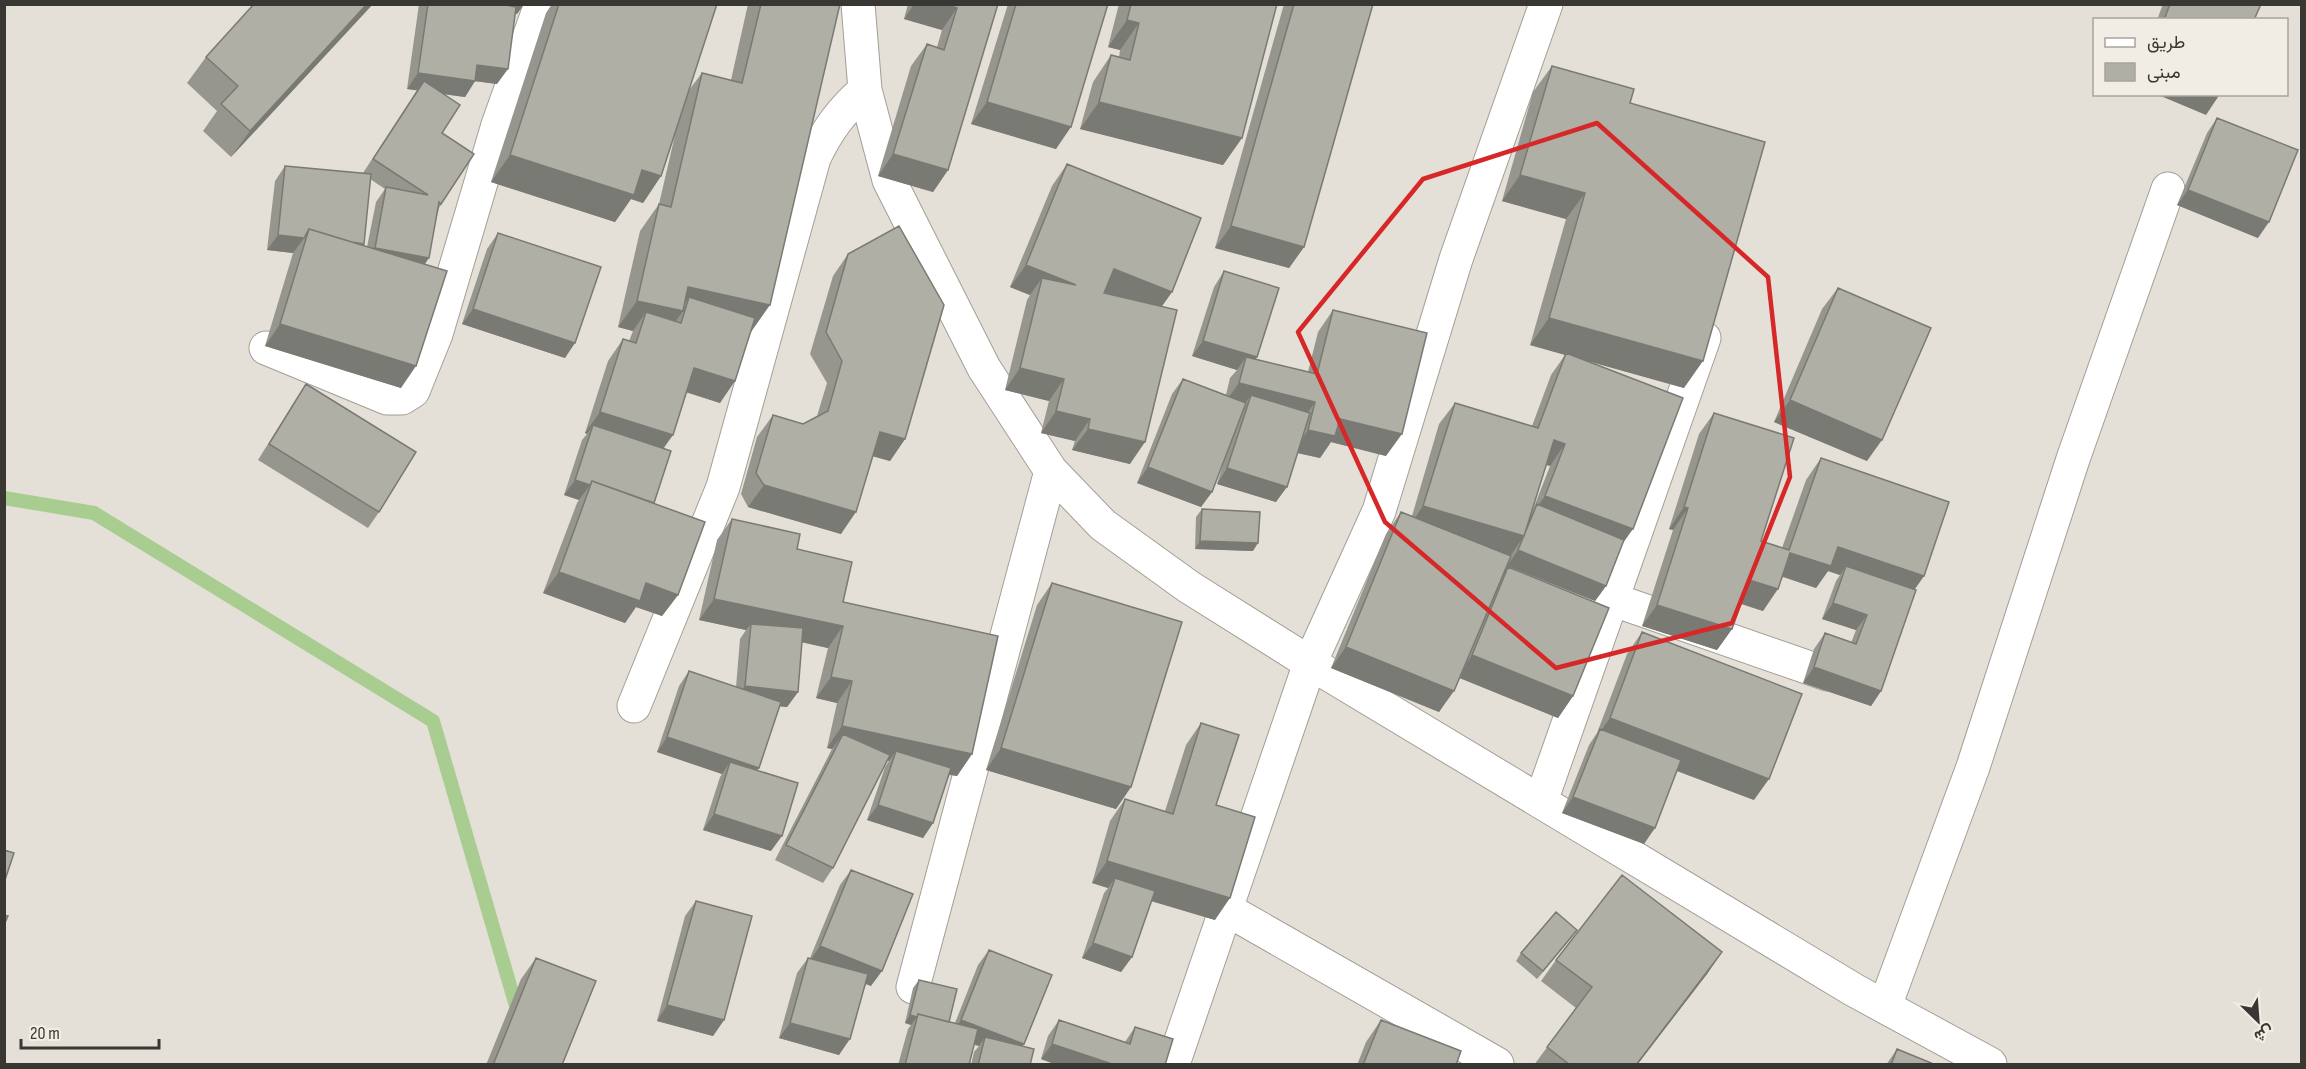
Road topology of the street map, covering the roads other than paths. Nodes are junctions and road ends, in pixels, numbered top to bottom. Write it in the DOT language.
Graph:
graph roads {
  1 [pos="541,4"];
  2 [pos="858,4"];
  3 [pos="1546,4"];
  4 [pos="865,90"];
  5 [pos="2168,189"];
  6 [pos="1716,305"];
  7 [pos="266,348"];
  8 [pos="1051,471"];
  9 [pos="1379,511"];
  10 [pos="1412,524"];
  11 [pos="1566,583"];
  12 [pos="1610,600"];
  13 [pos="1310,663"];
  14 [pos="1827,674"];
  15 [pos="634,706"];
  16 [pos="1541,801"];
  17 [pos="1226,909"];
  18 [pos="913,987"];
  19 [pos="1885,1006"];
  20 [pos="1173,1065"];
  21 [pos="1497,1065"];
  22 [pos="1990,1065"];
  1 -- 7 [label="street"];
  2 -- 4 [label="street"];
  3 -- 9 [label="street"];
  4 -- 8 [label="street"];
  4 -- 15 [label="street"];
  5 -- 19 [label="street"];
  6 -- 12 [label="street"];
  8 -- 13 [label="street"];
  8 -- 18 [label="street"];
  9 -- 10 [label="street"];
  9 -- 13 [label="street"];
  11 -- 12 [label="street"];
  12 -- 14 [label="street"];
  12 -- 16 [label="street"];
  13 -- 16 [label="street"];
  13 -- 17 [label="street"];
  16 -- 19 [label="street"];
  17 -- 20 [label="street"];
  17 -- 21 [label="street"];
  19 -- 22 [label="street"];
}
